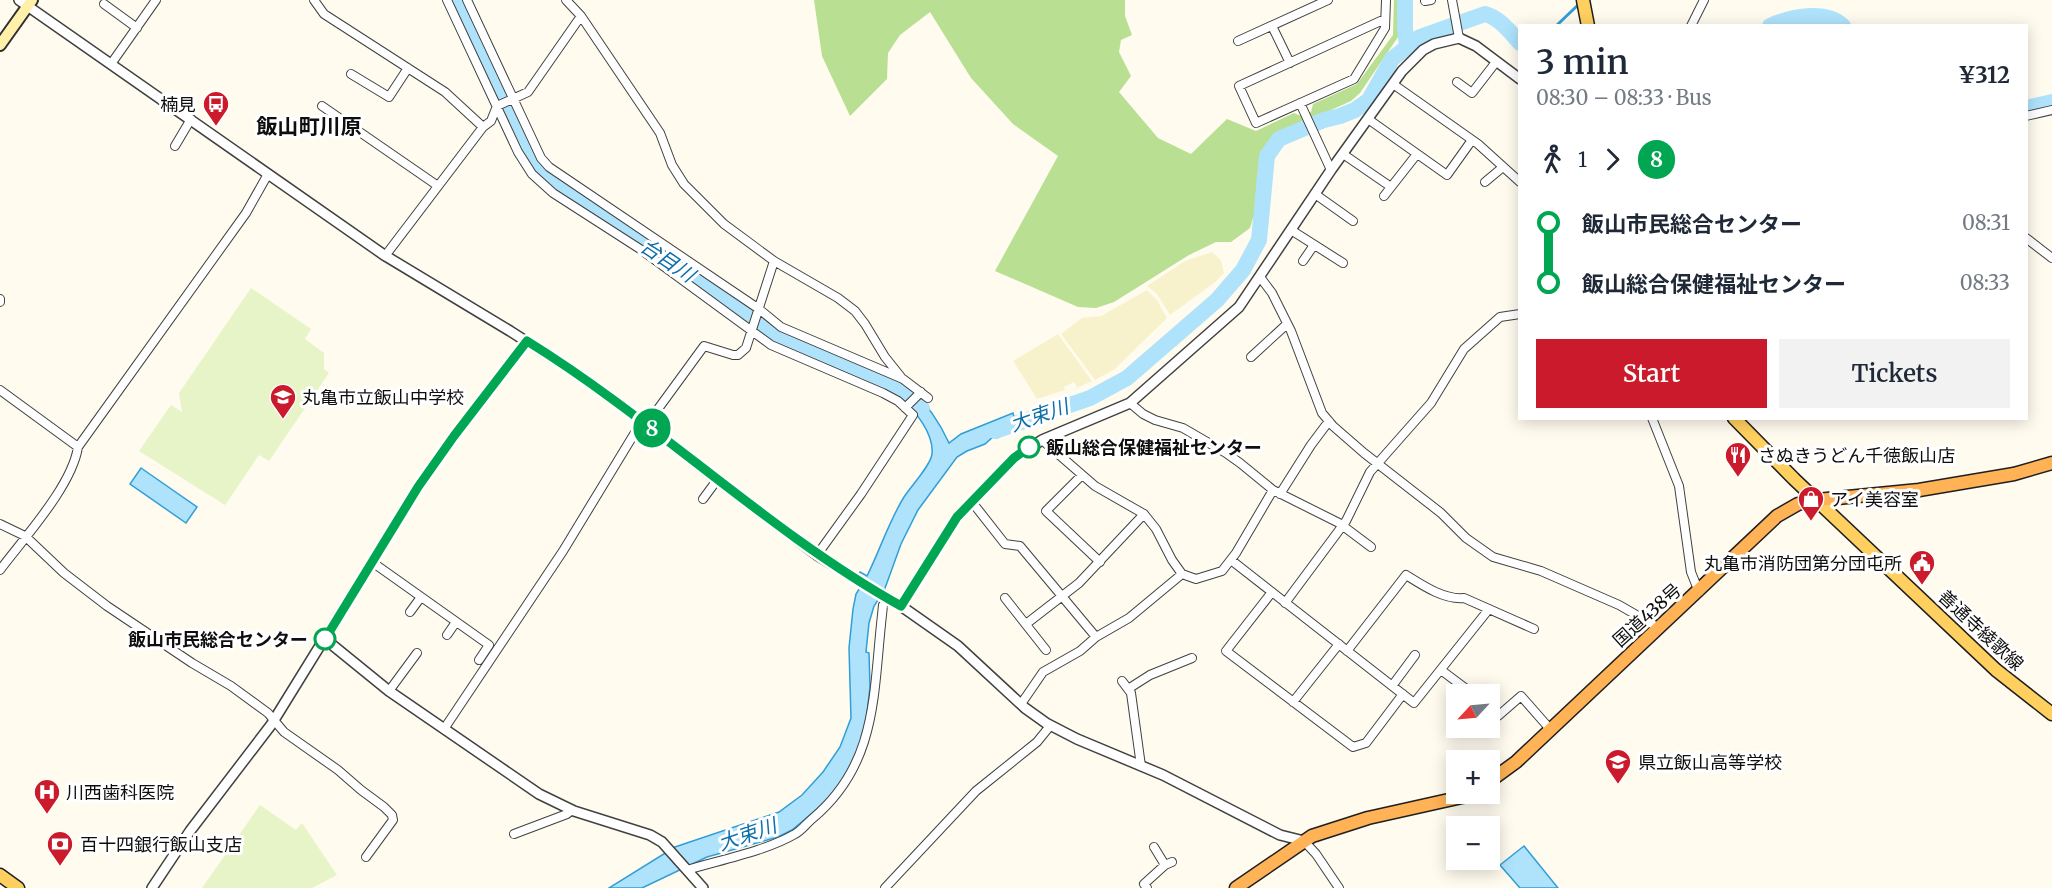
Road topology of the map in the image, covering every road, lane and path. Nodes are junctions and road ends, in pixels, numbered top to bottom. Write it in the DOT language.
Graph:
graph roads {
  1 [pos="156,0"];
  2 [pos="314,0"];
  3 [pos="447,0"];
  4 [pos="467,0"];
  5 [pos="566,0"];
  6 [pos="1328,0"];
  7 [pos="1386,0"];
  8 [pos="1452,0"];
  9 [pos="1582,0"];
  10 [pos="1704,0"];
  11 [pos="26,2"];
  12 [pos="104,4"];
  13 [pos="581,16"];
  14 [pos="1385,19"];
  15 [pos="1588,24"];
  16 [pos="1692,24"];
  17 [pos="1272,26"];
  18 [pos="137,28"];
  19 [pos="1459,35"];
  20 [pos="1238,41"];
  21 [pos="0,45"];
  22 [pos="1496,62"];
  23 [pos="1290,63"];
  24 [pos="111,64"];
  25 [pos="408,68"];
  26 [pos="351,74"];
  27 [pos="1518,78"];
  28 [pos="1457,82"];
  29 [pos="1393,84"];
  30 [pos="512,99"];
  31 [pos="1300,103"];
  32 [pos="498,105"];
  33 [pos="322,106"];
  34 [pos="2052,110"];
  35 [pos="2028,116"];
  36 [pos="191,119"];
  37 [pos="1368,119"];
  38 [pos="483,127"];
  39 [pos="1472,140"];
  40 [pos="175,147"];
  41 [pos="1343,154"];
  42 [pos="1417,154"];
  43 [pos="1503,167"];
  44 [pos="1331,170"];
  45 [pos="268,174"];
  46 [pos="1518,180"];
  47 [pos="1485,182"];
  48 [pos="438,186"];
  49 [pos="1391,188"];
  50 [pos="1315,194"];
  51 [pos="1384,196"];
  52 [pos="1353,221"];
  53 [pos="1291,230"];
  54 [pos="2028,240"];
  55 [pos="1314,245"];
  56 [pos="385,256"];
  57 [pos="2052,258"];
  58 [pos="774,261"];
  59 [pos="1303,261"];
  60 [pos="1343,264"];
  61 [pos="1260,277"];
  62 [pos="758,310"];
  63 [pos="1518,314"];
  64 [pos="1287,324"];
  65 [pos="752,329"];
  66 [pos="527,341"];
  67 [pos="1251,357"];
  68 [pos="903,379"];
  69 [pos="0,390"];
  70 [pos="1130,403"];
  71 [pos="906,407"];
  72 [pos="1653,420"];
  73 [pos="1736,420"];
  74 [pos="1329,421"];
  75 [pos="645,422"];
  76 [pos="1042,440"];
  77 [pos="78,447"];
  78 [pos="2052,463"];
  79 [pos="1377,464"];
  80 [pos="1082,475"];
  81 [pos="717,480"];
  82 [pos="1277,492"];
  83 [pos="703,499"];
  84 [pos="1817,500"];
  85 [pos="972,502"];
  86 [pos="1144,514"];
  87 [pos="0,524"];
  88 [pos="1342,526"];
  89 [pos="25,537"];
  90 [pos="1371,547"];
  91 [pos="817,555"];
  92 [pos="1231,560"];
  93 [pos="372,562"];
  94 [pos="1100,562"];
  95 [pos="0,570"];
  96 [pos="1182,574"];
  97 [pos="1272,592"];
  98 [pos="1699,592"];
  99 [pos="421,597"];
  100 [pos="885,597"];
  101 [pos="1062,597"];
  102 [pos="1005,598"];
  103 [pos="1285,603"];
  104 [pos="901,606"];
  105 [pos="1489,609"];
  106 [pos="410,612"];
  107 [pos="456,622"];
  108 [pos="1026,624"];
  109 [pos="1659,628"];
  110 [pos="1534,629"];
  111 [pos="447,635"];
  112 [pos="1096,637"];
  113 [pos="325,639"];
  114 [pos="1339,644"];
  115 [pos="1046,650"];
  116 [pos="1347,651"];
  117 [pos="417,654"];
  118 [pos="1416,655"];
  119 [pos="1192,658"];
  120 [pos="479,660"];
  121 [pos="1441,670"];
  122 [pos="1122,681"];
  123 [pos="1460,684"];
  124 [pos="1392,686"];
  125 [pos="1128,689"];
  126 [pos="389,691"];
  127 [pos="1402,694"];
  128 [pos="1293,702"];
  129 [pos="1021,704"];
  130 [pos="1500,714"];
  131 [pos="2052,714"];
  132 [pos="274,719"];
  133 [pos="1050,726"];
  134 [pos="444,729"];
  135 [pos="1550,729"];
  136 [pos="1141,766"];
  137 [pos="1500,774"];
  138 [pos="1446,801"];
  139 [pos="572,810"];
  140 [pos="514,834"];
  141 [pos="1304,841"];
  142 [pos="1154,847"];
  143 [pos="366,857"];
  144 [pos="685,868"];
  145 [pos="0,875"];
  146 [pos="18,888"];
  147 [pos="152,888"];
  148 [pos="703,888"];
  149 [pos="885,888"];
  150 [pos="1148,888"];
  151 [pos="1236,888"];
  152 [pos="1339,888"];
  1 -- 18 [label="street"];
  2 -- 25 [label="street"];
  3 -- 32 [label="street"];
  4 -- 30 [label="street"];
  5 -- 13 [label="street"];
  6 -- 17 [label="street"];
  7 -- 14 [label="street"];
  8 -- 19 [label="street"];
  9 -- 15 [label="main road"];
  10 -- 16 [label="street"];
  11 -- 21 [label="main road"];
  11 -- 24 [label="street"];
  12 -- 18 [label="street"];
  13 -- 30 [label="street"];
  13 -- 58 [label="street"];
  14 -- 23 [label="street"];
  14 -- 31 [label="street"];
  17 -- 20 [label="street"];
  17 -- 23 [label="street"];
  18 -- 24 [label="street"];
  19 -- 22 [label="street"];
  19 -- 29 [label="street"];
  22 -- 27 [label="street"];
  22 -- 28 [label="street"];
  23 -- 31 [label="street"];
  24 -- 36 [label="street"];
  25 -- 26 [label="street"];
  25 -- 38 [label="street"];
  29 -- 37 [label="street"];
  29 -- 39 [label="street"];
  30 -- 32 [label="street"];
  30 -- 62 [label="street"];
  31 -- 44 [label="street"];
  32 -- 38 [label="street"];
  32 -- 65 [label="street"];
  33 -- 48 [label="street"];
  34 -- 35 [label="street"];
  36 -- 40 [label="street"];
  36 -- 45 [label="street"];
  37 -- 41 [label="street"];
  37 -- 42 [label="street"];
  38 -- 48 [label="street"];
  39 -- 42 [label="street"];
  39 -- 43 [label="street"];
  41 -- 44 [label="street"];
  41 -- 49 [label="street"];
  42 -- 49 [label="street"];
  43 -- 46 [label="street"];
  43 -- 47 [label="street"];
  44 -- 50 [label="street"];
  45 -- 56 [label="street"];
  45 -- 77 [label="street"];
  48 -- 56 [label="street"];
  49 -- 51 [label="street"];
  50 -- 52 [label="street"];
  50 -- 53 [label="street"];
  53 -- 55 [label="street"];
  53 -- 61 [label="street"];
  54 -- 57 [label="street"];
  55 -- 59 [label="street"];
  55 -- 60 [label="street"];
  56 -- 66 [label="street"];
  58 -- 62 [label="street"];
  58 -- 68 [label="street"];
  61 -- 64 [label="street"];
  61 -- 70 [label="street"];
  62 -- 65 [label="street"];
  62 -- 68 [label="street"];
  63 -- 79 [label="street"];
  64 -- 67 [label="street"];
  64 -- 74 [label="street"];
  65 -- 71 [label="street"];
  65 -- 75 [label="street"];
  66 -- 75 [label="street"];
  66 -- 93 [label="street"];
  68 -- 71 [label="street"];
  69 -- 77 [label="street"];
  70 -- 76 [label="street"];
  70 -- 82 [label="street"];
  71 -- 91 [label="street"];
  72 -- 98 [label="street"];
  73 -- 84 [label="main road, 善通寺綾歌線"];
  74 -- 79 [label="street"];
  74 -- 82 [label="street"];
  75 -- 81 [label="street"];
  75 -- 134 [label="street"];
  76 -- 80 [label="street"];
  76 -- 85 [label="street"];
  77 -- 89 [label="street"];
  78 -- 84 [label="highway, 国道438号"];
  79 -- 88 [label="street"];
  79 -- 109 [label="street"];
  80 -- 86 [label="street"];
  80 -- 94 [label="street"];
  81 -- 83 [label="street"];
  81 -- 91 [label="street"];
  82 -- 88 [label="street"];
  82 -- 92 [label="street"];
  84 -- 98 [label="highway, 国道438号"];
  84 -- 131 [label="main road, 善通寺綾歌線"];
  85 -- 101 [label="street"];
  85 -- 104 [label="street"];
  86 -- 94 [label="street"];
  86 -- 96 [label="street"];
  87 -- 89 [label="street"];
  88 -- 90 [label="street"];
  88 -- 103 [label="street"];
  89 -- 95 [label="street"];
  89 -- 132 [label="street"];
  91 -- 100 [label="street"];
  92 -- 96 [label="street"];
  92 -- 97 [label="street"];
  93 -- 99 [label="street"];
  93 -- 113 [label="street"];
  94 -- 101 [label="street"];
  96 -- 112 [label="street"];
  97 -- 103 [label="street"];
  97 -- 128 [label="street"];
  98 -- 109 [label="highway, 国道438号"];
  99 -- 106 [label="street"];
  99 -- 107 [label="street"];
  100 -- 104 [label="street"];
  100 -- 144 [label="street"];
  101 -- 108 [label="street"];
  101 -- 112 [label="street"];
  102 -- 108 [label="street"];
  103 -- 114 [label="street"];
  104 -- 129 [label="street"];
  105 -- 110 [label="street"];
  105 -- 116 [label="street"];
  105 -- 121 [label="street"];
  107 -- 111 [label="street"];
  107 -- 120 [label="street"];
  108 -- 115 [label="street"];
  109 -- 135 [label="highway, 国道438号"];
  112 -- 129 [label="street"];
  113 -- 126 [label="street"];
  113 -- 132 [label="street"];
  114 -- 116 [label="street"];
  114 -- 128 [label="street"];
  116 -- 124 [label="street"];
  117 -- 126 [label="street"];
  118 -- 124 [label="street"];
  119 -- 125 [label="street"];
  121 -- 123 [label="street"];
  121 -- 127 [label="street"];
  122 -- 125 [label="street"];
  124 -- 127 [label="street"];
  125 -- 136 [label="street"];
  126 -- 134 [label="street"];
  127 -- 128 [label="street"];
  129 -- 133 [label="street"];
  130 -- 135 [label="street"];
  132 -- 143 [label="street"];
  132 -- 147 [label="street"];
  133 -- 136 [label="street"];
  133 -- 149 [label="street"];
  134 -- 139 [label="street"];
  135 -- 137 [label="highway, 国道438号"];
  136 -- 141 [label="street"];
  138 -- 141 [label="highway"];
  139 -- 140 [label="street"];
  139 -- 144 [label="street"];
  141 -- 151 [label="highway"];
  141 -- 152 [label="street"];
  142 -- 150 [label="street"];
  144 -- 148 [label="street"];
  145 -- 146 [label="main road"];
}
